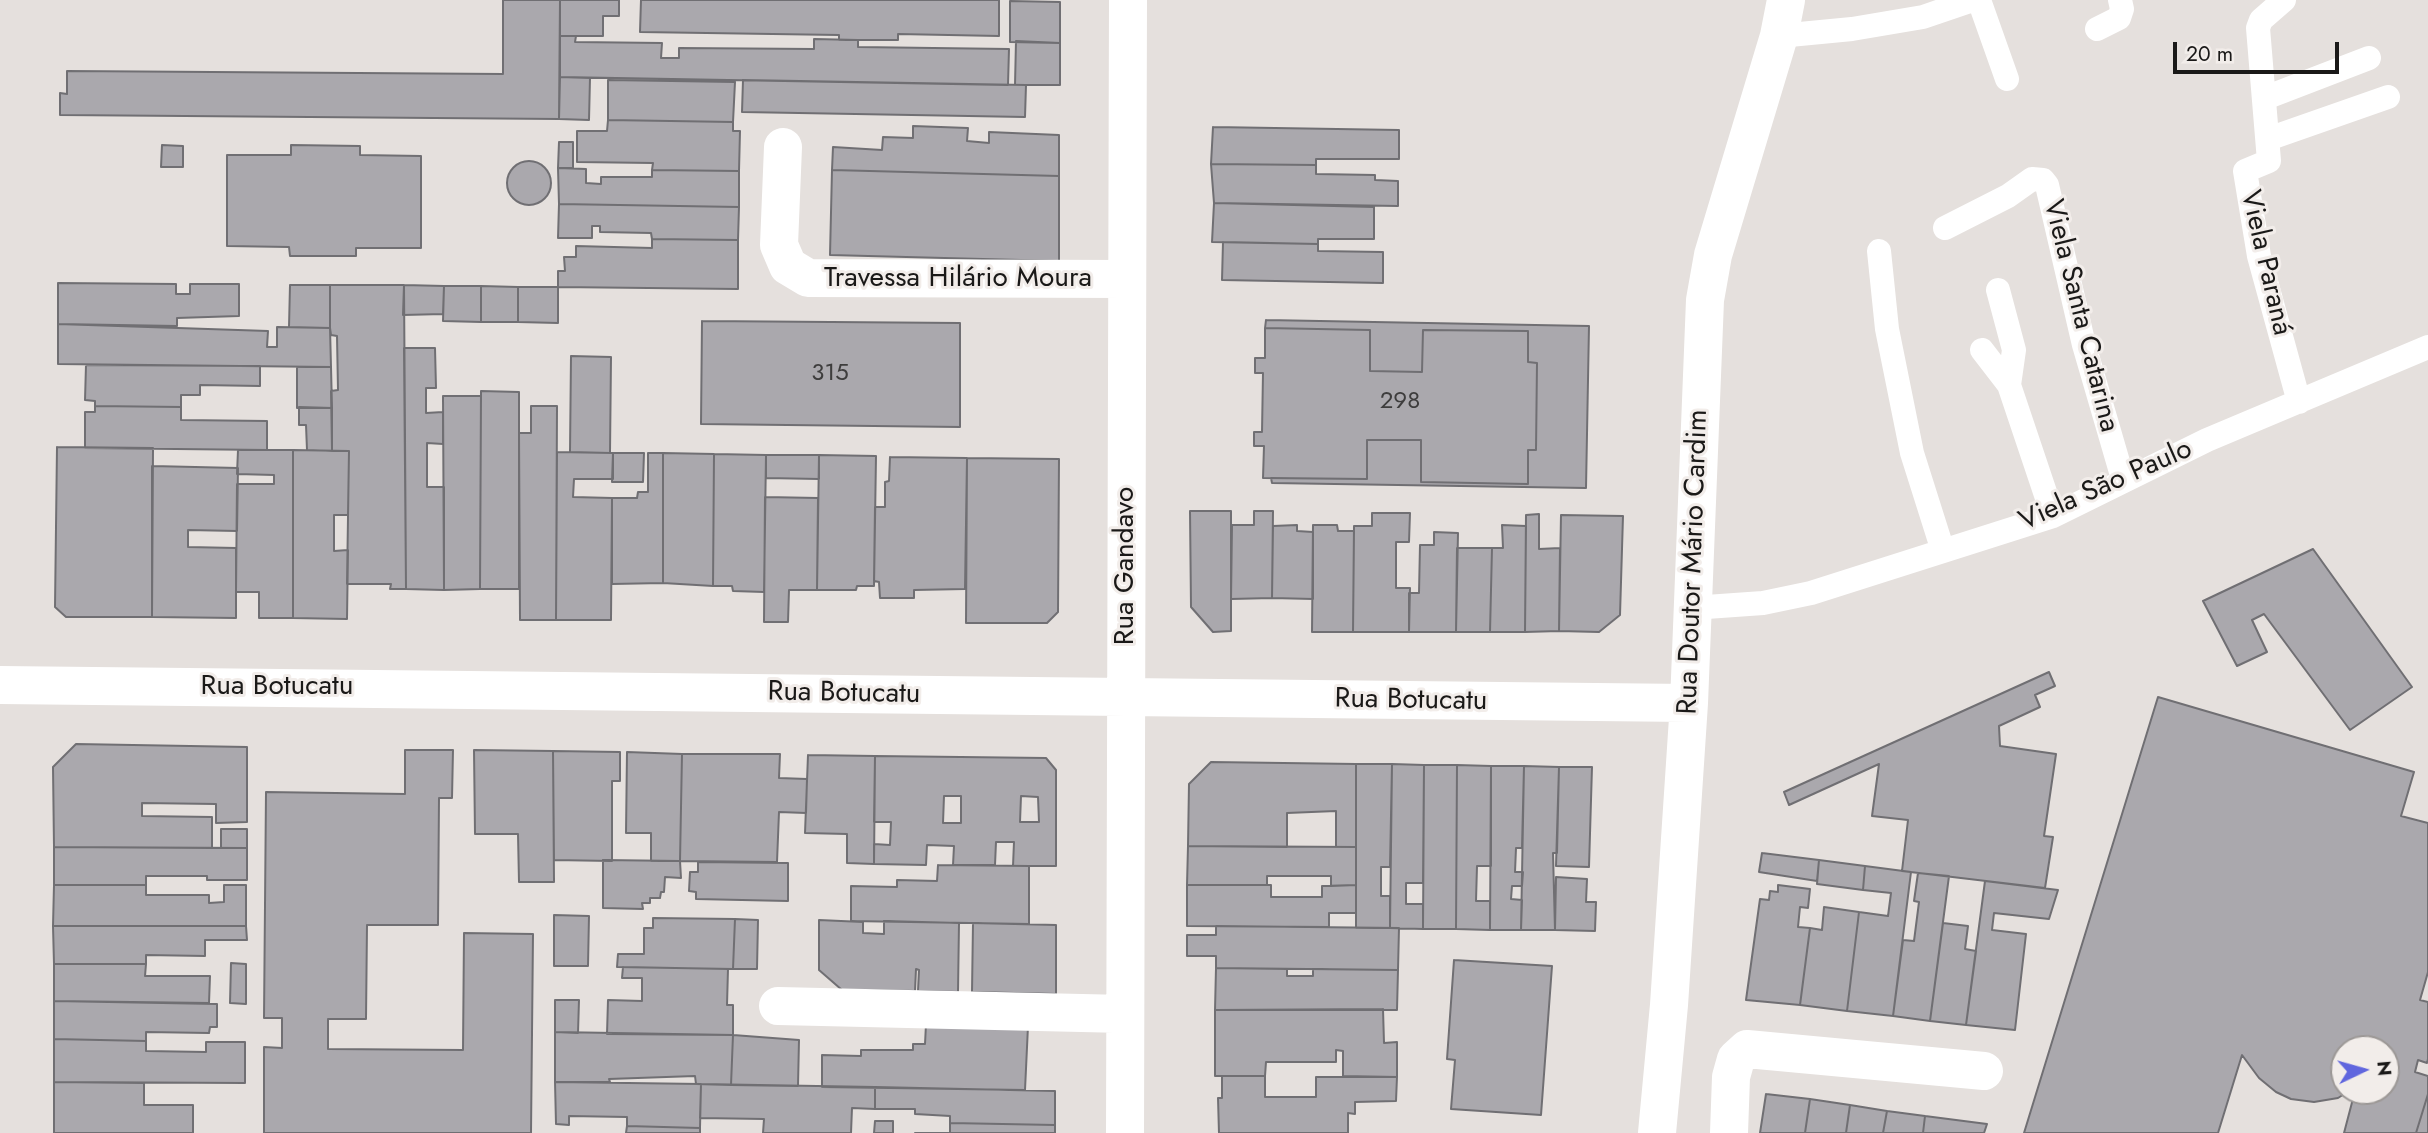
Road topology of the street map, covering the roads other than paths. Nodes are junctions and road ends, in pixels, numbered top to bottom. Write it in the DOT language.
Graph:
graph roads {
  1 [pos="1128,0"];
  2 [pos="1973,0"];
  3 [pos="1979,0"];
  4 [pos="2120,0"];
  5 [pos="2284,0"];
  6 [pos="1782,18"];
  7 [pos="2097,29"];
  8 [pos="2369,58"];
  9 [pos="2007,79"];
  10 [pos="2388,97"];
  11 [pos="2265,98"];
  12 [pos="2268,139"];
  13 [pos="783,147"];
  14 [pos="1945,228"];
  15 [pos="1879,251"];
  16 [pos="1127,279"];
  17 [pos="1998,290"];
  18 [pos="2428,347"];
  19 [pos="1982,350"];
  20 [pos="2009,385"];
  21 [pos="2299,402"];
  22 [pos="2123,479"];
  23 [pos="2053,516"];
  24 [pos="1942,551"];
  25 [pos="1692,608"];
  26 [pos="0,685"];
  27 [pos="1125,698"];
  28 [pos="1689,703"];
  29 [pos="778,1006"];
  30 [pos="1125,1014"];
  31 [pos="1984,1071"];
  32 [pos="1125,1133"];
  33 [pos="1657,1133"];
  34 [pos="1729,1133"];
  1 -- 16 [label="street, Rua Gandavo"];
  2 -- 6 [label="lane"];
  3 -- 9 [label="lane"];
  4 -- 7 [label="lane"];
  5 -- 11 [label="lane, Viela Paraná"];
  6 -- 25 [label="street, Rua Doutor Mário Cardim"];
  8 -- 11 [label="lane"];
  10 -- 12 [label="lane"];
  11 -- 12 [label="lane, Viela Paraná"];
  12 -- 21 [label="lane, Viela Paraná"];
  13 -- 16 [label="street, Travessa Hilário Moura"];
  14 -- 22 [label="lane, Viela Santa Catarina"];
  15 -- 24 [label="lane"];
  16 -- 27 [label="street, Rua Gandavo"];
  17 -- 20 [label="lane"];
  18 -- 21 [label="lane, Viela São Paulo"];
  19 -- 20 [label="lane"];
  20 -- 23 [label="lane"];
  21 -- 22 [label="lane, Viela São Paulo"];
  22 -- 23 [label="lane, Viela São Paulo"];
  23 -- 24 [label="lane, Viela São Paulo"];
  24 -- 25 [label="lane, Viela São Paulo"];
  25 -- 28 [label="street, Rua Doutor Mário Cardim"];
  26 -- 27 [label="street, Rua Botucatu"];
  27 -- 28 [label="street, Rua Botucatu"];
  27 -- 30 [label="street, Rua Gandavo"];
  28 -- 33 [label="street, Rua Doutor Mário Cardim"];
  29 -- 30 [label="street"];
  30 -- 32 [label="street, Rua Gandavo"];
  31 -- 34 [label="street"];
}
